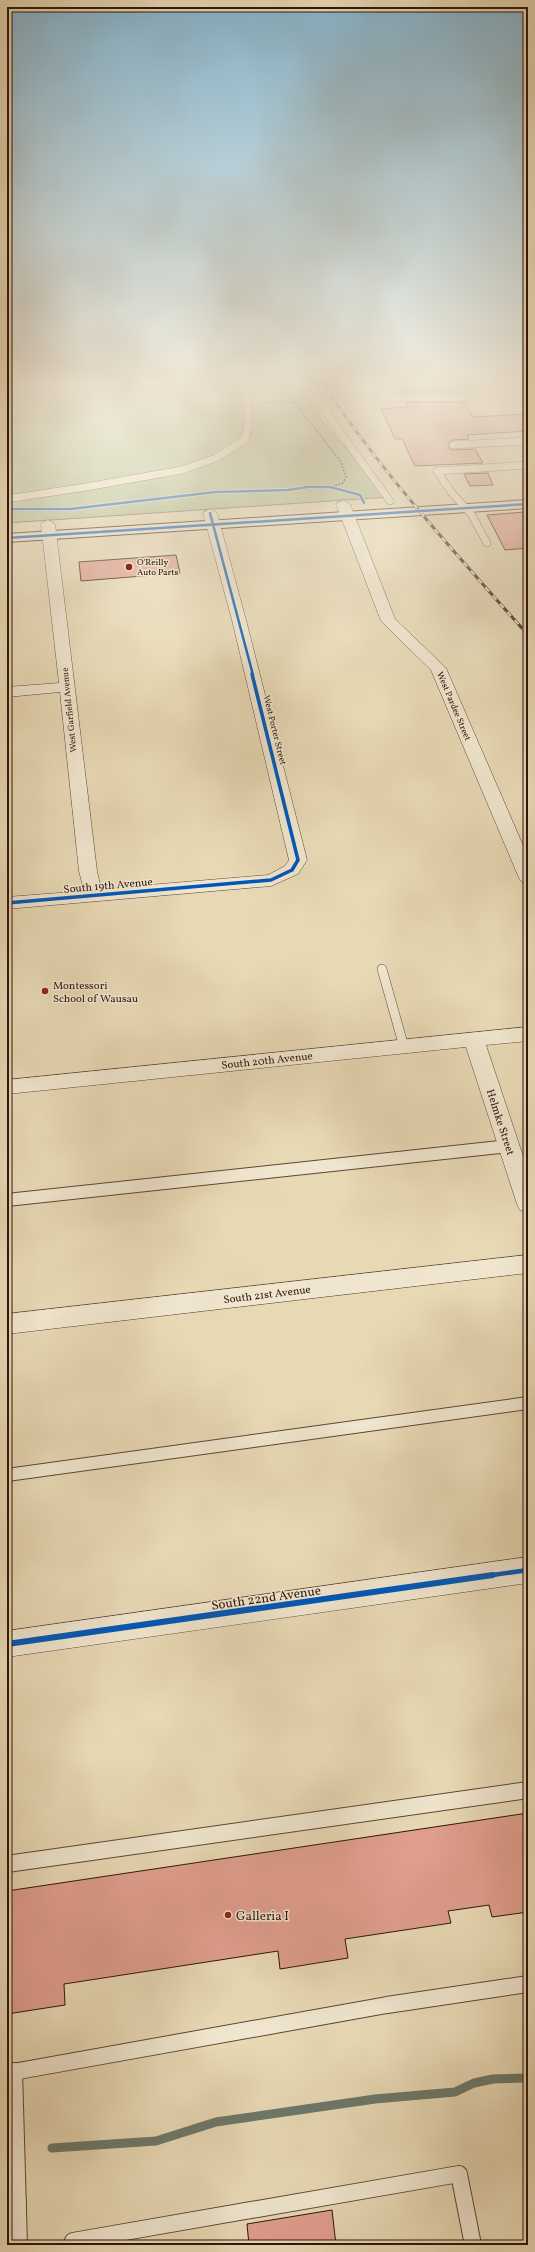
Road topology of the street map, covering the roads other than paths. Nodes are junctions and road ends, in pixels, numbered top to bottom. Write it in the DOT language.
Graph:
graph roads {
  1 [pos="99,486"];
  2 [pos="379,486"];
  3 [pos="448,486"];
  4 [pos="528,493"];
  5 [pos="7,500"];
  6 [pos="390,501"];
  7 [pos="460,502"];
  8 [pos="528,504"];
  9 [pos="345,510"];
  10 [pos="211,519"];
  11 [pos="7,527"];
  12 [pos="49,530"];
  13 [pos="7,538"];
  14 [pos="487,543"];
  15 [pos="66,687"];
  16 [pos="7,692"];
  17 [pos="524,856"];
  18 [pos="528,878"];
  19 [pos="211,885"];
  20 [pos="94,896"];
  21 [pos="7,903"];
  22 [pos="382,969"];
  23 [pos="528,1034"];
  24 [pos="474,1040"];
  25 [pos="404,1047"];
  26 [pos="7,1087"];
  27 [pos="509,1146"];
  28 [pos="7,1200"];
  29 [pos="528,1204"];
  30 [pos="528,1264"];
  31 [pos="7,1324"];
  32 [pos="528,1404"];
  33 [pos="7,1474"];
  34 [pos="528,1570"];
  35 [pos="7,1644"];
  36 [pos="528,1790"];
  37 [pos="7,1864"];
  38 [pos="528,1984"];
  39 [pos="11,2072"];
  40 [pos="12,2201"];
  41 [pos="19,2245"];
  42 [pos="73,2245"];
  43 [pos="473,2245"];
  1 -- 5 [label="lane"];
  2 -- 6 [label="lane"];
  3 -- 7 [label="lane"];
  4 -- 7 [label="main road"];
  6 -- 7 [label="main road"];
  6 -- 9 [label="main road"];
  7 -- 8 [label="main road"];
  7 -- 9 [label="main road"];
  7 -- 14 [label="lane"];
  9 -- 10 [label="main road"];
  9 -- 17 [label="street, West Pardee Street"];
  10 -- 12 [label="main road"];
  10 -- 19 [label="street, West Porter Street"];
  11 -- 12 [label="main road"];
  12 -- 13 [label="main road"];
  12 -- 15 [label="street, West Garfield Avenue"];
  15 -- 16 [label="street"];
  15 -- 20 [label="street, West Garfield Avenue"];
  17 -- 18 [label="street, West Pardee Street"];
  19 -- 20 [label="street, South 19th Avenue"];
  20 -- 21 [label="street, South 19th Avenue"];
  22 -- 25 [label="lane"];
  23 -- 24 [label="street, South 20th Avenue"];
  24 -- 25 [label="street, South 20th Avenue"];
  24 -- 27 [label="street, Helmke Street"];
  25 -- 26 [label="street, South 20th Avenue"];
  27 -- 28 [label="lane"];
  27 -- 29 [label="street, Helmke Street"];
  30 -- 31 [label="street, South 21st Avenue"];
  32 -- 33 [label="lane"];
  34 -- 35 [label="street, South 22nd Avenue"];
  36 -- 37 [label="lane"];
  38 -- 39 [label="lane"];
  39 -- 40 [label="lane"];
  40 -- 41 [label="lane"];
  42 -- 43 [label="lane"];
}
